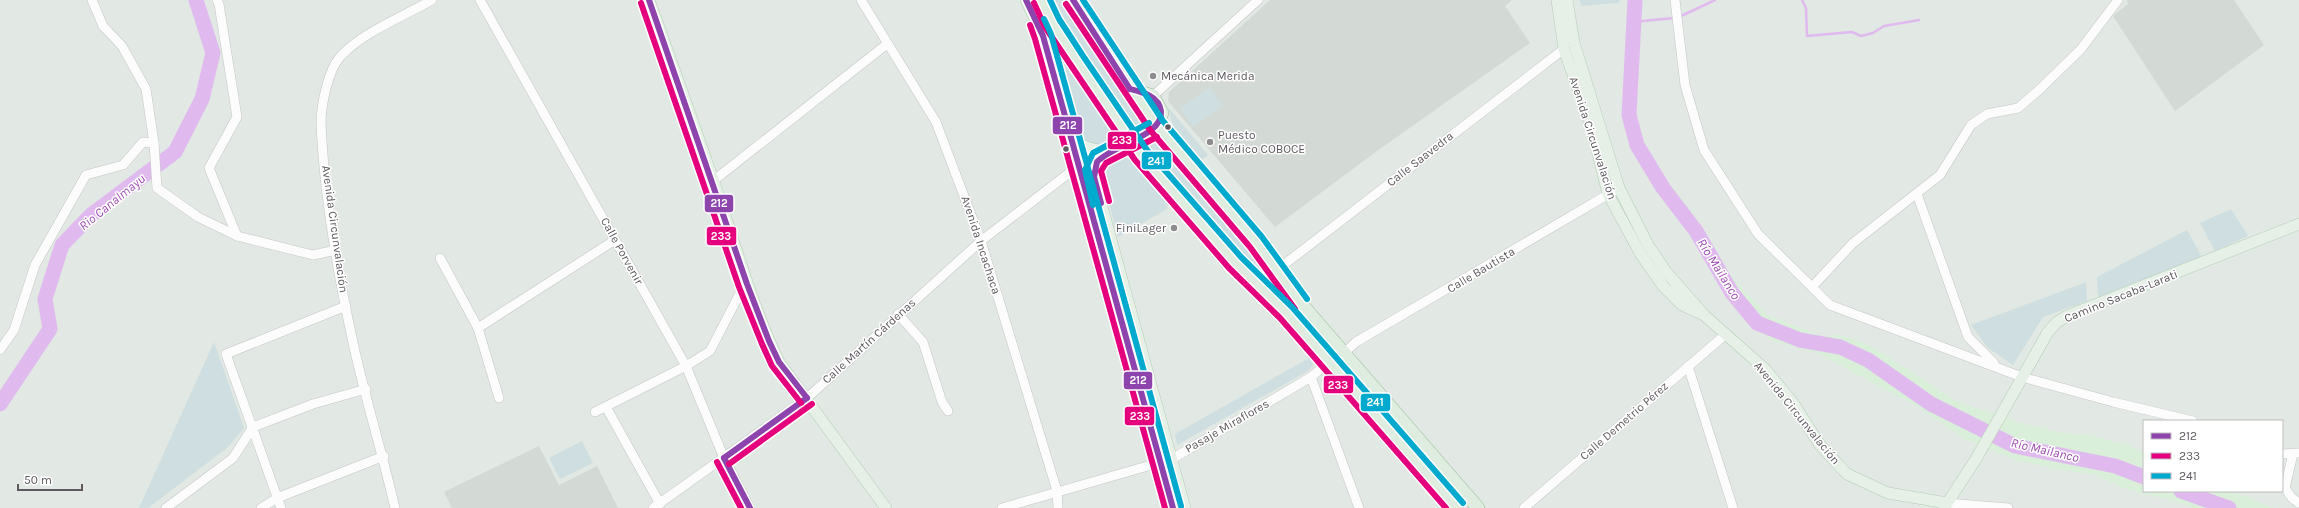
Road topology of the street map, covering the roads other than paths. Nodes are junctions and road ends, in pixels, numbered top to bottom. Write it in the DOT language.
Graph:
graph roads {
  1 [pos="92,0"];
  2 [pos="217,0"];
  3 [pos="432,0"];
  4 [pos="480,0"];
  5 [pos="649,0"];
  6 [pos="861,0"];
  7 [pos="1026,0"];
  8 [pos="1041,0"];
  9 [pos="1073,0"];
  10 [pos="1258,0"];
  11 [pos="1557,0"];
  12 [pos="1567,0"];
  13 [pos="1675,0"];
  14 [pos="2118,0"];
  15 [pos="887,44"];
  16 [pos="1564,49"];
  17 [pos="1130,89"];
  18 [pos="1153,96"];
  19 [pos="1157,126"];
  20 [pos="1070,138"];
  21 [pos="1132,141"];
  22 [pos="154,143"];
  23 [pos="1107,152"];
  24 [pos="1078,166"];
  25 [pos="713,181"];
  26 [pos="1619,188"];
  27 [pos="1608,194"];
  28 [pos="1917,194"];
  29 [pos="2299,224"];
  30 [pos="238,236"];
  31 [pos="615,240"];
  32 [pos="981,241"];
  33 [pos="336,250"];
  34 [pos="440,258"];
  35 [pos="1277,270"];
  36 [pos="747,284"];
  37 [pos="1812,287"];
  38 [pos="346,306"];
  39 [pos="898,314"];
  40 [pos="1704,315"];
  41 [pos="478,328"];
  42 [pos="1726,334"];
  43 [pos="0,350"];
  44 [pos="1344,353"];
  45 [pos="1329,362"];
  46 [pos="686,366"];
  47 [pos="1688,366"];
  48 [pos="1997,366"];
  49 [pos="1311,377"];
  50 [pos="2022,377"];
  51 [pos="366,389"];
  52 [pos="499,398"];
  53 [pos="807,398"];
  54 [pos="606,407"];
  55 [pos="948,410"];
  56 [pos="595,412"];
  57 [pos="2189,420"];
  58 [pos="253,427"];
  59 [pos="2296,453"];
  60 [pos="2283,454"];
  61 [pos="384,456"];
  62 [pos="724,458"];
  63 [pos="1172,459"];
  64 [pos="1160,462"];
  65 [pos="1058,491"];
  66 [pos="277,498"];
  67 [pos="2299,503"];
  68 [pos="657,506"];
  69 [pos="1945,506"];
  70 [pos="166,508"];
  71 [pos="261,508"];
  72 [pos="281,508"];
  73 [pos="395,508"];
  74 [pos="750,508"];
  75 [pos="886,508"];
  76 [pos="1002,508"];
  77 [pos="1058,508"];
  78 [pos="1173,508"];
  79 [pos="1186,508"];
  80 [pos="1359,508"];
  81 [pos="1457,508"];
  82 [pos="1478,508"];
  83 [pos="1524,508"];
  84 [pos="1733,508"];
  85 [pos="2008,508"];
  1 -- 22 [label="street"];
  2 -- 30 [label="street"];
  3 -- 33 [label="street, Avenida Circunvalación"];
  4 -- 31 [label="street, Calle Porvenir"];
  5 -- 25 [label="main road"];
  6 -- 15 [label="street, Avenida Incachaca"];
  7 -- 20 [label="main road"];
  8 -- 21 [label="highway"];
  9 -- 17 [label="highway"];
  10 -- 18 [label="street"];
  11 -- 16 [label="main road, Avenida Circunvalación"];
  12 -- 26 [label="main road, Avenida Circunvalación"];
  13 -- 37 [label="street"];
  14 -- 28 [label="street"];
  15 -- 25 [label="street"];
  15 -- 32 [label="street, Avenida Incachaca"];
  16 -- 27 [label="main road, Avenida Circunvalación"];
  16 -- 35 [label="street, Calle Saavedra"];
  17 -- 18 [label="highway"];
  17 -- 19 [label="highway"];
  18 -- 19 [label="highway"];
  19 -- 21 [label="highway"];
  19 -- 35 [label="highway"];
  20 -- 23 [label="main road"];
  20 -- 24 [label="main road"];
  21 -- 23 [label="main road"];
  21 -- 45 [label="highway"];
  22 -- 30 [label="street"];
  22 -- 43 [label="street"];
  23 -- 63 [label="main road"];
  24 -- 32 [label="street, Calle Martín Cárdenas"];
  24 -- 64 [label="main road"];
  25 -- 36 [label="main road"];
  26 -- 27 [label="street, Calle Bautista"];
  26 -- 40 [label="main road, Avenida Circunvalación"];
  27 -- 40 [label="main road, Avenida Circunvalación"];
  27 -- 44 [label="street, Calle Bautista"];
  28 -- 37 [label="street"];
  28 -- 48 [label="street"];
  29 -- 50 [label="main road, Camino Sacaba-Larati"];
  30 -- 33 [label="street"];
  31 -- 41 [label="street"];
  31 -- 46 [label="street, Calle Porvenir"];
  32 -- 39 [label="street, Calle Martín Cárdenas"];
  32 -- 65 [label="street, Avenida Incachaca"];
  33 -- 38 [label="street, Avenida Circunvalación"];
  34 -- 41 [label="street"];
  35 -- 44 [label="highway"];
  36 -- 46 [label="street"];
  36 -- 53 [label="main road"];
  37 -- 48 [label="street"];
  38 -- 51 [label="street, Avenida Circunvalación"];
  38 -- 58 [label="street"];
  39 -- 53 [label="street, Calle Martín Cárdenas"];
  39 -- 55 [label="street"];
  40 -- 42 [label="main road, Avenida Circunvalación"];
  41 -- 52 [label="street"];
  42 -- 47 [label="street, Calle Demetrio Pérez"];
  42 -- 69 [label="main road, Avenida Circunvalación"];
  44 -- 82 [label="highway"];
  45 -- 49 [label="street, Pasaje Miraflores"];
  45 -- 81 [label="highway"];
  46 -- 54 [label="street"];
  46 -- 62 [label="street, Calle Porvenir"];
  47 -- 83 [label="street, Calle Demetrio Pérez"];
  47 -- 84 [label="street"];
  48 -- 50 [label="street"];
  49 -- 63 [label="street, Pasaje Miraflores"];
  49 -- 80 [label="street"];
  50 -- 57 [label="street"];
  50 -- 69 [label="main road, Camino Sacaba-Larati"];
  51 -- 58 [label="street"];
  51 -- 61 [label="street, Avenida Circunvalación"];
  53 -- 62 [label="street, Calle Martín Cárdenas"];
  53 -- 75 [label="main road"];
  54 -- 56 [label="street"];
  54 -- 68 [label="street"];
  58 -- 66 [label="street"];
  58 -- 70 [label="street"];
  59 -- 60 [label="street"];
  59 -- 67 [label="street"];
  61 -- 66 [label="street"];
  61 -- 73 [label="street, Avenida Circunvalación"];
  62 -- 68 [label="street, Calle Martín Cárdenas"];
  62 -- 74 [label="street, Calle Porvenir"];
  63 -- 64 [label="street, Pasaje Miraflores"];
  63 -- 79 [label="main road"];
  64 -- 65 [label="street, Pasaje Miraflores"];
  64 -- 78 [label="main road"];
  65 -- 76 [label="street, Pasaje Miraflores"];
  65 -- 77 [label="street, Avenida Incachaca"];
  66 -- 71 [label="street"];
  66 -- 72 [label="street"];
  69 -- 85 [label="street"];
}
